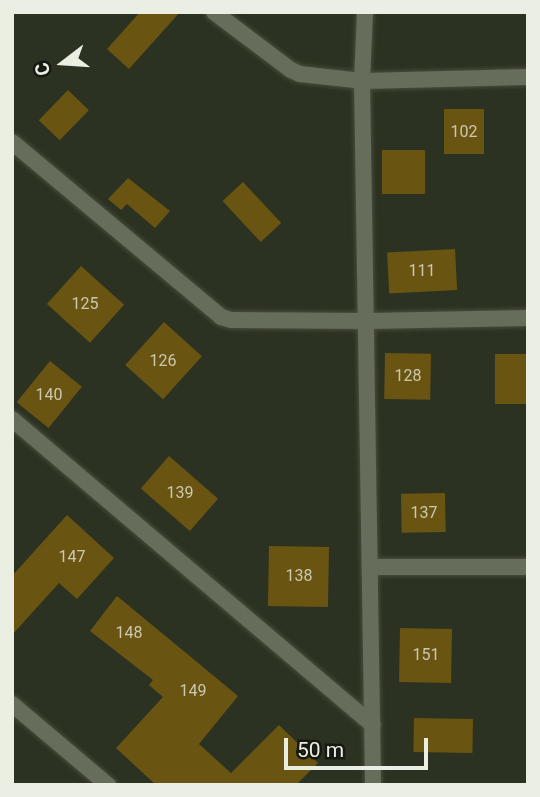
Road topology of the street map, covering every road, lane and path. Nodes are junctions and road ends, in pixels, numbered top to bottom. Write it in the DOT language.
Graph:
graph roads {
  1 [pos="214,12"];
  2 [pos="365,12"];
  3 [pos="528,77"];
  4 [pos="362,81"];
  5 [pos="12,142"];
  6 [pos="528,318"];
  7 [pos="368,321"];
  8 [pos="12,419"];
  9 [pos="372,567"];
  10 [pos="528,567"];
  11 [pos="12,704"];
  12 [pos="373,725"];
  13 [pos="108,785"];
  14 [pos="373,785"];
  1 -- 4 [label="street"];
  2 -- 4 [label="street"];
  3 -- 4 [label="street"];
  4 -- 7 [label="street"];
  5 -- 7 [label="street"];
  6 -- 7 [label="street"];
  7 -- 9 [label="street"];
  8 -- 12 [label="street"];
  9 -- 10 [label="street"];
  9 -- 12 [label="street"];
  11 -- 13 [label="street"];
  12 -- 14 [label="street"];
}
